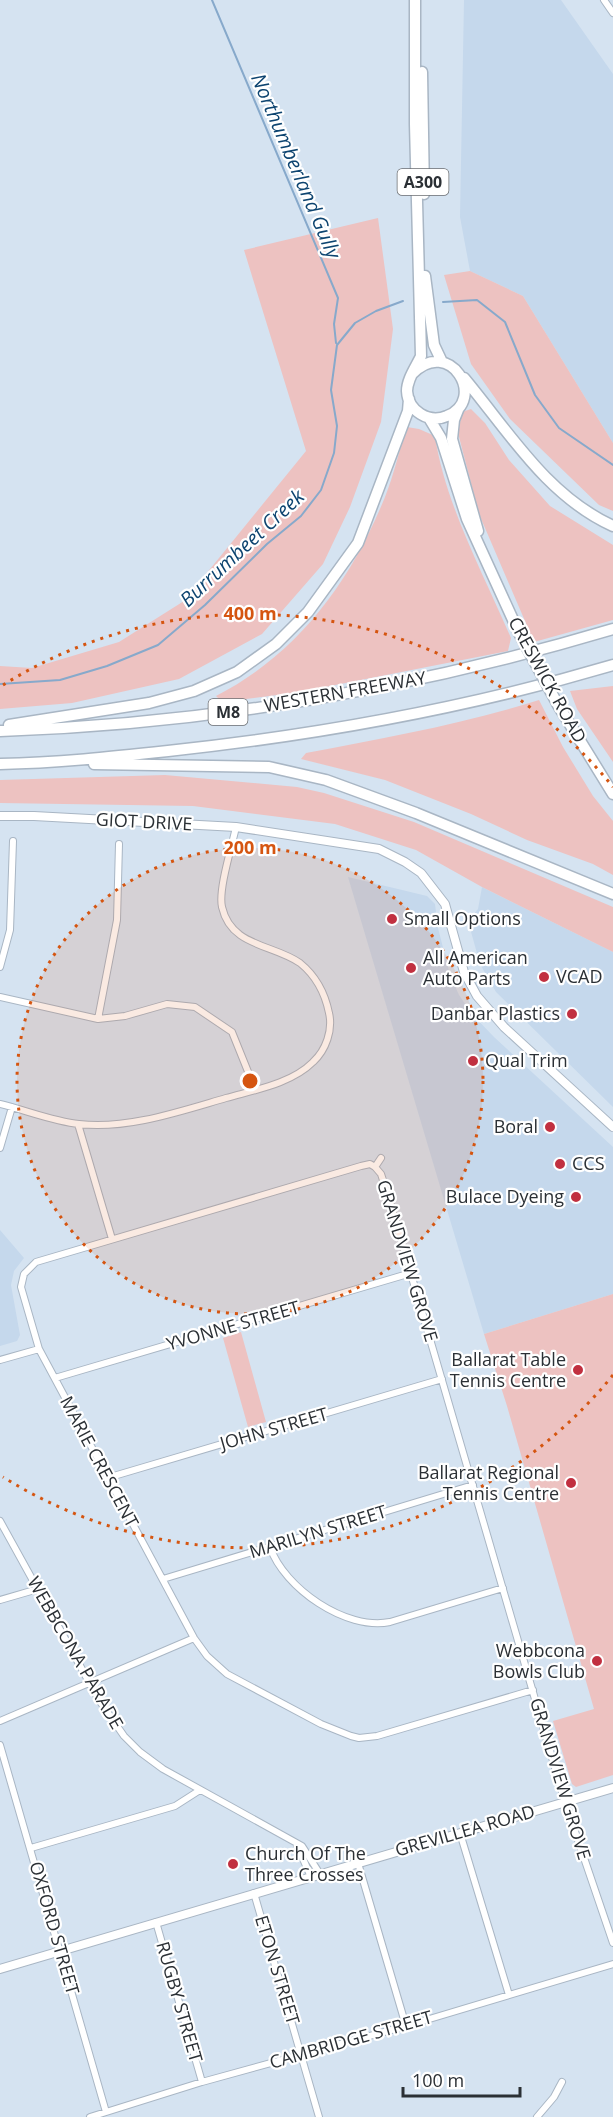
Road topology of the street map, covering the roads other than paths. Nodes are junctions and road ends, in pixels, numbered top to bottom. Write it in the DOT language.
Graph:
graph roads {
  1 [pos="415,0"];
  2 [pos="604,0"];
  3 [pos="613,13"];
  4 [pos="442,362"];
  5 [pos="459,373"];
  6 [pos="412,374"];
  7 [pos="409,399"];
  8 [pos="459,408"];
  9 [pos="429,418"];
  10 [pos="613,526"];
  11 [pos="487,563"];
  12 [pos="613,629"];
  13 [pos="613,665"];
  14 [pos="0,726"];
  15 [pos="0,730"];
  16 [pos="0,764"];
  17 [pos="46,764"];
  18 [pos="613,794"];
  19 [pos="0,816"];
  20 [pos="236,827"];
  21 [pos="13,841"];
  22 [pos="119,844"];
  23 [pos="613,894"];
  24 [pos="0,967"];
  25 [pos="0,997"];
  26 [pos="98,1019"];
  27 [pos="255,1089"];
  28 [pos="0,1104"];
  29 [pos="12,1107"];
  30 [pos="78,1124"];
  31 [pos="613,1127"];
  32 [pos="0,1148"];
  33 [pos="381,1158"];
  34 [pos="375,1167"];
  35 [pos="112,1239"];
  36 [pos="411,1274"];
  37 [pos="39,1349"];
  38 [pos="0,1360"];
  39 [pos="55,1378"];
  40 [pos="442,1379"];
  41 [pos="107,1478"];
  42 [pos="473,1485"];
  43 [pos="0,1521"];
  44 [pos="270,1547"];
  45 [pos="163,1579"];
  46 [pos="503,1588"];
  47 [pos="38,1589"];
  48 [pos="0,1600"];
  49 [pos="194,1638"];
  50 [pos="89,1684"];
  51 [pos="533,1690"];
  52 [pos="0,1721"];
  53 [pos="0,1745"];
  54 [pos="613,1788"];
  55 [pos="200,1790"];
  56 [pos="565,1802"];
  57 [pos="460,1833"];
  58 [pos="31,1848"];
  59 [pos="358,1863"];
  60 [pos="316,1875"];
  61 [pos="254,1893"];
  62 [pos="156,1922"];
  63 [pos="613,1943"];
  64 [pos="60,1950"];
  65 [pos="613,1964"];
  66 [pos="2,1967"];
  67 [pos="509,1995"];
  68 [pos="406,2025"];
  69 [pos="302,2055"];
  70 [pos="202,2082"];
  71 [pos="562,2082"];
  72 [pos="106,2112"];
  73 [pos="90,2117"];
  74 [pos="319,2117"];
  75 [pos="537,2117"];
  1 -- 4 [label="highway, A300"];
  1 -- 6 [label="highway, A300"];
  2 -- 3 [label="street"];
  4 -- 5 [label="highway"];
  4 -- 6 [label="highway"];
  5 -- 8 [label="highway"];
  5 -- 10 [label="highway"];
  6 -- 7 [label="highway, A300"];
  7 -- 9 [label="highway"];
  7 -- 14 [label="highway"];
  8 -- 9 [label="highway"];
  8 -- 11 [label="highway, CRESWICK ROAD"];
  9 -- 11 [label="highway, CRESWICK ROAD"];
  11 -- 18 [label="highway, CRESWICK ROAD, bridge"];
  12 -- 15 [label="highway, WESTERN FREEWAY / M8"];
  13 -- 17 [label="highway, WESTERN FREEWAY / M8"];
  16 -- 17 [label="highway, WESTERN FREEWAY / M8"];
  17 -- 23 [label="highway"];
  19 -- 20 [label="street, GIOT DRIVE"];
  20 -- 27 [label="street"];
  20 -- 31 [label="street, GIOT DRIVE"];
  21 -- 24 [label="street"];
  22 -- 26 [label="street"];
  25 -- 26 [label="street"];
  26 -- 27 [label="street"];
  27 -- 30 [label="street"];
  28 -- 29 [label="street"];
  29 -- 30 [label="street"];
  29 -- 32 [label="street"];
  30 -- 35 [label="street"];
  33 -- 34 [label="street"];
  34 -- 35 [label="street, MARIE CRESCENT"];
  34 -- 36 [label="street, GRANDVIEW GROVE"];
  35 -- 37 [label="street, MARIE CRESCENT"];
  36 -- 39 [label="street, YVONNE STREET"];
  36 -- 40 [label="street, GRANDVIEW GROVE"];
  37 -- 38 [label="street"];
  37 -- 39 [label="street, MARIE CRESCENT"];
  39 -- 41 [label="street, MARIE CRESCENT"];
  40 -- 41 [label="street, JOHN STREET"];
  40 -- 42 [label="street, GRANDVIEW GROVE"];
  41 -- 45 [label="street, MARIE CRESCENT"];
  42 -- 44 [label="street, MARILYN STREET"];
  42 -- 46 [label="street, GRANDVIEW GROVE"];
  43 -- 47 [label="street, WEBBCONA PARADE"];
  44 -- 45 [label="street, MARILYN STREET"];
  44 -- 46 [label="street"];
  45 -- 49 [label="street, MARIE CRESCENT"];
  46 -- 51 [label="street, GRANDVIEW GROVE"];
  47 -- 48 [label="street"];
  47 -- 50 [label="street, WEBBCONA PARADE"];
  49 -- 50 [label="street"];
  49 -- 51 [label="street, MARIE CRESCENT"];
  50 -- 52 [label="street"];
  50 -- 55 [label="street, WEBBCONA PARADE"];
  51 -- 56 [label="street, GRANDVIEW GROVE"];
  53 -- 58 [label="street, OXFORD STREET"];
  54 -- 56 [label="street, GREVILLEA ROAD"];
  55 -- 58 [label="street"];
  55 -- 60 [label="street, WEBBCONA PARADE"];
  56 -- 57 [label="street, GREVILLEA ROAD"];
  56 -- 63 [label="street, GRANDVIEW GROVE"];
  57 -- 59 [label="street, GREVILLEA ROAD"];
  57 -- 67 [label="street"];
  58 -- 64 [label="street, OXFORD STREET"];
  59 -- 60 [label="street, GREVILLEA ROAD"];
  59 -- 68 [label="street"];
  60 -- 61 [label="street, GREVILLEA ROAD"];
  61 -- 62 [label="street, GREVILLEA ROAD"];
  61 -- 69 [label="street, ETON STREET"];
  62 -- 64 [label="street, GREVILLEA ROAD"];
  62 -- 70 [label="street, RUGBY STREET"];
  64 -- 66 [label="street, GREVILLEA ROAD"];
  64 -- 72 [label="street, OXFORD STREET"];
  65 -- 67 [label="street, CAMBRIDGE STREET"];
  67 -- 68 [label="street, CAMBRIDGE STREET"];
  68 -- 69 [label="street, CAMBRIDGE STREET"];
  69 -- 70 [label="street, CAMBRIDGE STREET"];
  69 -- 74 [label="street, ETON STREET"];
  70 -- 72 [label="street, CAMBRIDGE STREET"];
  71 -- 75 [label="street"];
  72 -- 73 [label="street, CAMBRIDGE STREET"];
}
